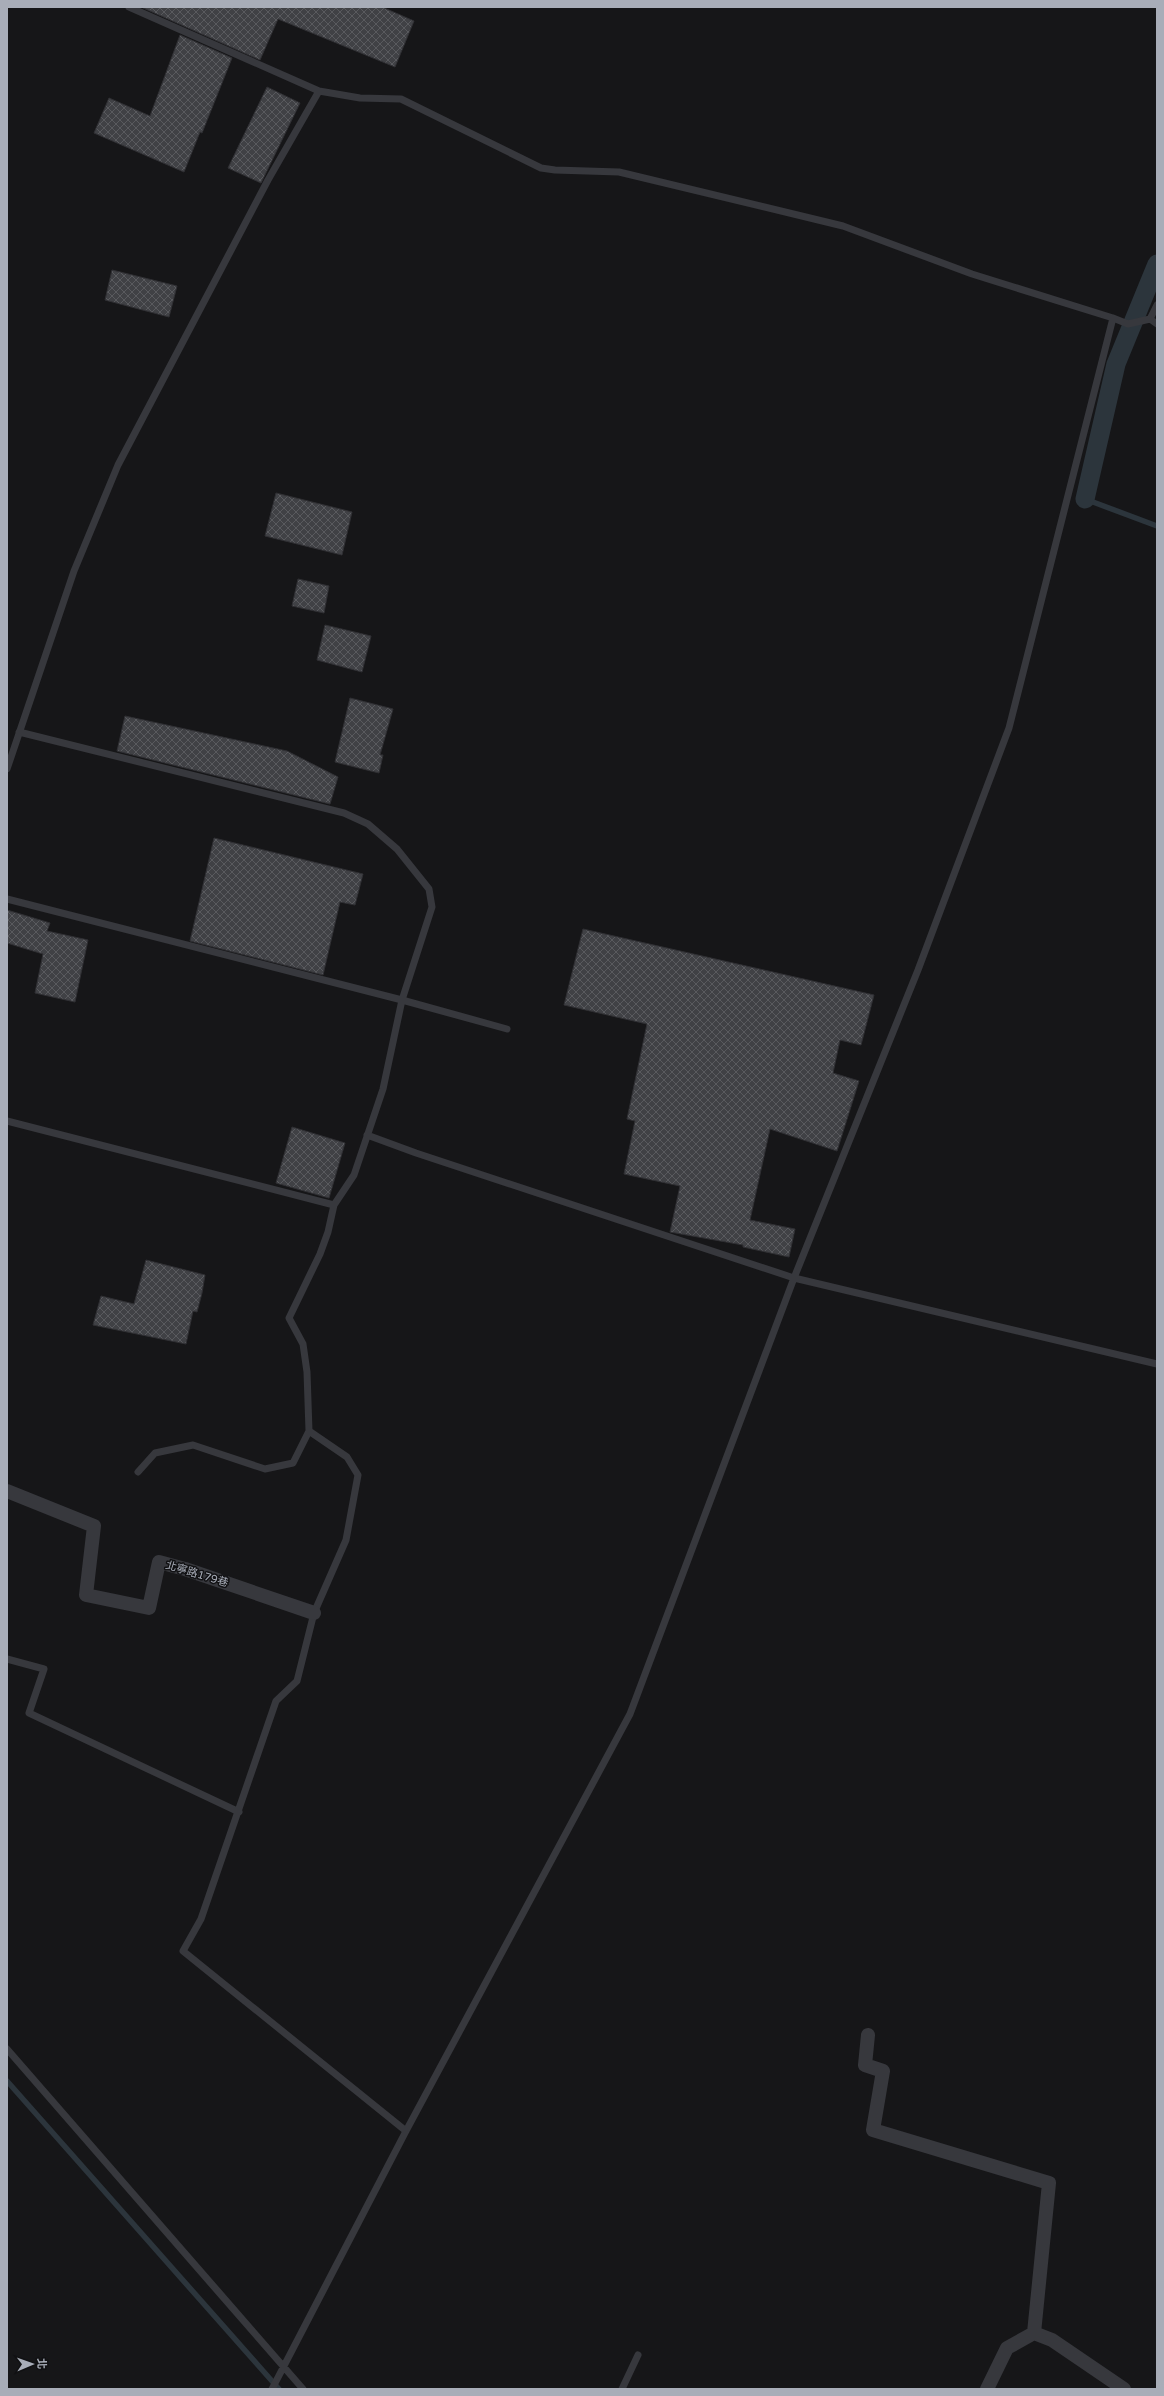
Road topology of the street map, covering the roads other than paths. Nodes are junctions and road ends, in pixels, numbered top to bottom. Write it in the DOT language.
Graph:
graph roads {
  1 [pos="129,7"];
  2 [pos="319,91"];
  3 [pos="1157,305"];
  4 [pos="1113,318"];
  5 [pos="1150,319"];
  6 [pos="1157,324"];
  7 [pos="19,732"];
  8 [pos="7,769"];
  9 [pos="7,898"];
  10 [pos="402,1000"];
  11 [pos="507,1029"];
  12 [pos="7,1120"];
  13 [pos="367,1135"];
  14 [pos="334,1205"];
  15 [pos="794,1278"];
  16 [pos="1157,1364"];
  17 [pos="310,1431"];
  18 [pos="138,1472"];
  19 [pos="7,1491"];
  20 [pos="314,1613"];
  21 [pos="7,1659"];
  22 [pos="239,1812"];
  23 [pos="868,2035"];
  24 [pos="7,2048"];
  25 [pos="406,2131"];
  26 [pos="1034,2333"];
  27 [pos="638,2355"];
  28 [pos="283,2367"];
  29 [pos="272,2389"];
  30 [pos="303,2389"];
  31 [pos="622,2389"];
  32 [pos="987,2389"];
  33 [pos="1124,2389"];
  1 -- 2 [label="lane"];
  2 -- 4 [label="lane"];
  2 -- 7 [label="lane"];
  3 -- 5 [label="lane"];
  4 -- 5 [label="lane"];
  4 -- 15 [label="lane"];
  5 -- 6 [label="lane"];
  7 -- 8 [label="lane"];
  7 -- 10 [label="lane"];
  9 -- 10 [label="lane"];
  10 -- 11 [label="lane"];
  10 -- 13 [label="lane"];
  12 -- 14 [label="lane"];
  13 -- 14 [label="lane"];
  13 -- 15 [label="lane"];
  14 -- 17 [label="lane"];
  15 -- 16 [label="lane"];
  15 -- 25 [label="lane"];
  17 -- 18 [label="lane"];
  17 -- 20 [label="lane"];
  19 -- 20 [label="street, 北寧路179巷"];
  20 -- 22 [label="lane"];
  21 -- 22 [label="lane"];
  22 -- 25 [label="lane"];
  23 -- 26 [label="street"];
  24 -- 28 [label="lane"];
  25 -- 28 [label="lane"];
  26 -- 32 [label="street"];
  26 -- 33 [label="street"];
  27 -- 31 [label="lane"];
  28 -- 29 [label="lane"];
  28 -- 30 [label="lane"];
}
